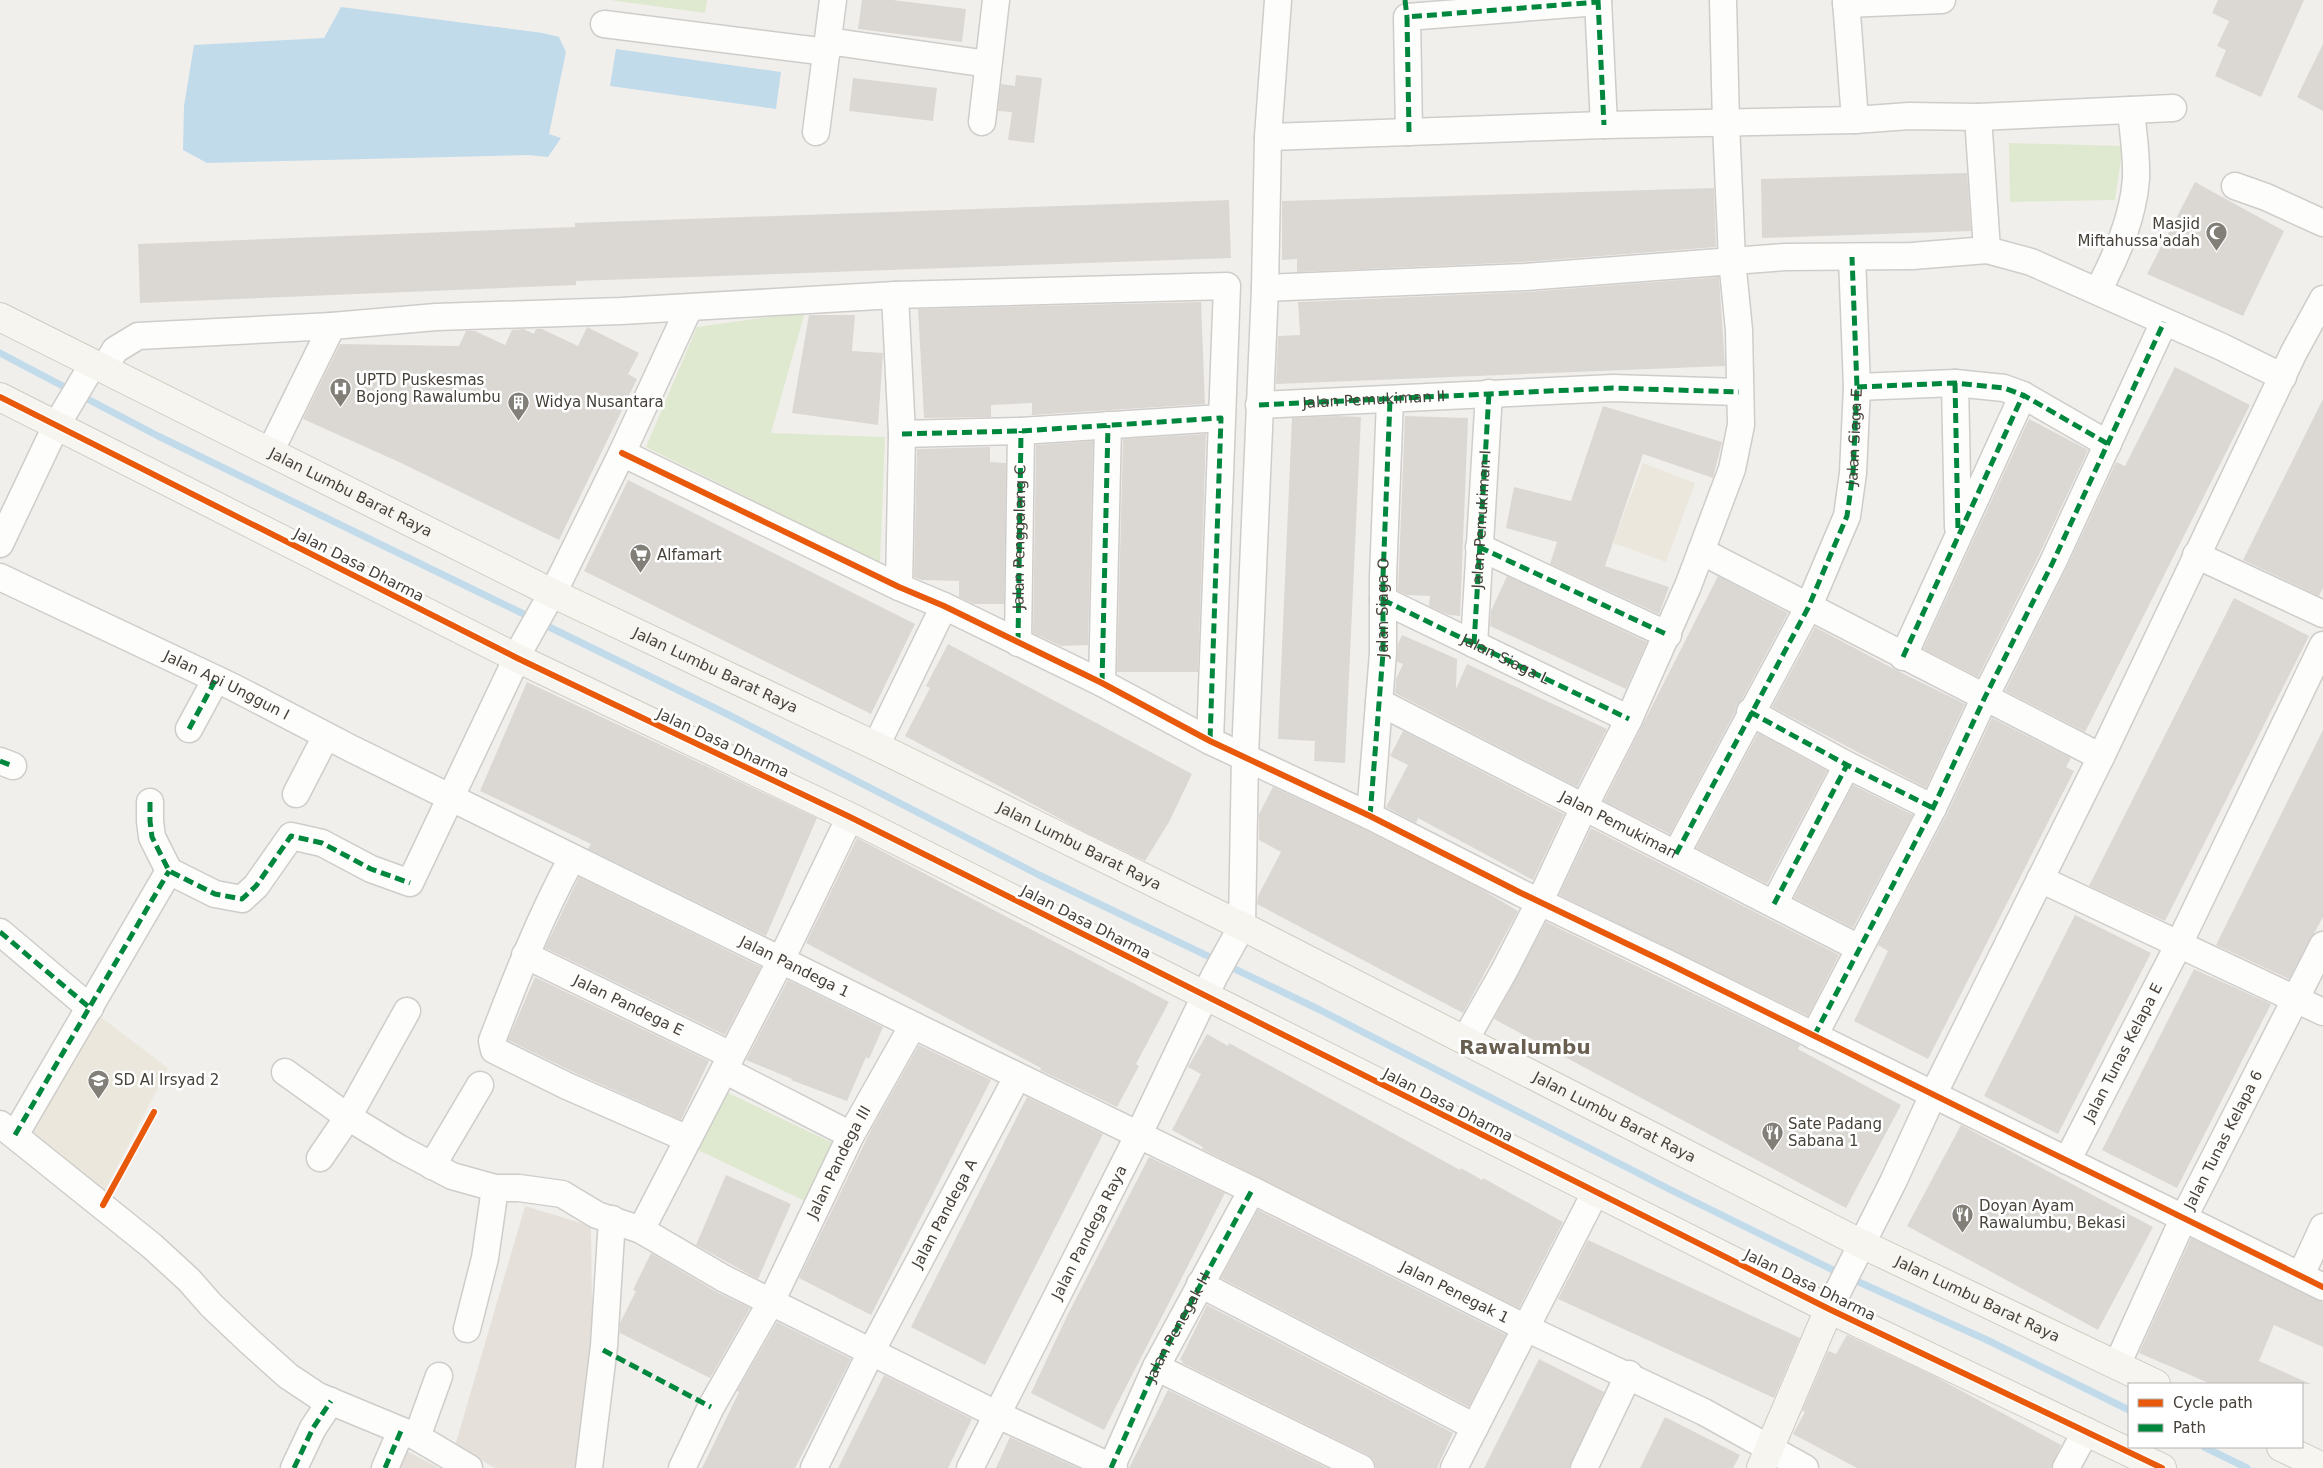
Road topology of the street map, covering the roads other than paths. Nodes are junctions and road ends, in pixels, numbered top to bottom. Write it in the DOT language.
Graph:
graph roads {
  1 [pos="833,0"];
  2 [pos="996,0"];
  3 [pos="1278,0"];
  4 [pos="1724,0"];
  5 [pos="1942,0"];
  6 [pos="1598,1"];
  7 [pos="1846,2"];
  8 [pos="1502,5"];
  9 [pos="1406,9"];
  10 [pos="604,24"];
  11 [pos="827,46"];
  12 [pos="988,64"];
  13 [pos="2173,108"];
  14 [pos="2131,110"];
  15 [pos="1978,117"];
  16 [pos="1854,120"];
  17 [pos="982,122"];
  18 [pos="1726,124"];
  19 [pos="1604,125"];
  20 [pos="816,132"];
  21 [pos="1409,132"];
  22 [pos="1268,136"];
  23 [pos="2236,186"];
  24 [pos="2323,223"];
  25 [pos="1987,250"];
  26 [pos="1852,257"];
  27 [pos="1732,260"];
  28 [pos="1265,288"];
  29 [pos="2098,291"];
  30 [pos="895,295"];
  31 [pos="2323,299"];
  32 [pos="689,308"];
  33 [pos="0,317"];
  34 [pos="2164,322"];
  35 [pos="332,326"];
  36 [pos="94,369"];
  37 [pos="2283,377"];
  38 [pos="1954,383"];
  39 [pos="1857,387"];
  40 [pos="1739,392"];
  41 [pos="1489,393"];
  42 [pos="2024,395"];
  43 [pos="0,397"];
  44 [pos="1390,400"];
  45 [pos="1259,405"];
  46 [pos="1222,418"];
  47 [pos="59,422"];
  48 [pos="1108,425"];
  49 [pos="1021,431"];
  50 [pos="902,434"];
  51 [pos="2108,444"];
  52 [pos="270,452"];
  53 [pos="622,453"];
  54 [pos="1958,533"];
  55 [pos="0,544"];
  56 [pos="1479,547"];
  57 [pos="1701,551"];
  58 [pos="2196,554"];
  59 [pos="0,577"];
  60 [pos="899,587"];
  61 [pos="1384,600"];
  62 [pos="548,601"];
  63 [pos="944,606"];
  64 [pos="1808,608"];
  65 [pos="2323,614"];
  66 [pos="1668,634"];
  67 [pos="1018,643"];
  68 [pos="1474,644"];
  69 [pos="2323,645"];
  70 [pos="520,651"];
  71 [pos="1904,657"];
  72 [pos="216,679"];
  73 [pos="1102,683"];
  74 [pos="1984,697"];
  75 [pos="1379,702"];
  76 [pos="1750,712"];
  77 [pos="1629,719"];
  78 [pos="189,729"];
  79 [pos="326,736"];
  80 [pos="1210,741"];
  81 [pos="876,746"];
  82 [pos="1245,756"];
  83 [pos="2101,757"];
  84 [pos="1847,765"];
  85 [pos="296,794"];
  86 [pos="450,797"];
  87 [pos="150,802"];
  88 [pos="1585,806"];
  89 [pos="1933,808"];
  90 [pos="1370,816"];
  91 [pos="850,817"];
  92 [pos="1676,854"];
  93 [pos="572,858"];
  94 [pos="168,871"];
  95 [pos="2040,879"];
  96 [pos="1540,902"];
  97 [pos="1774,904"];
  98 [pos="0,932"];
  99 [pos="1236,935"];
  100 [pos="2179,944"];
  101 [pos="2323,945"];
  102 [pos="1859,948"];
  103 [pos="525,955"];
  104 [pos="780,960"];
  105 [pos="1210,987"];
  106 [pos="2296,998"];
  107 [pos="90,1008"];
  108 [pos="407,1011"];
  109 [pos="2323,1012"];
  110 [pos="912,1025"];
  111 [pos="1814,1036"];
  112 [pos="1465,1040"];
  113 [pos="727,1062"];
  114 [pos="285,1072"];
  115 [pos="1017,1077"];
  116 [pos="480,1085"];
  117 [pos="1933,1095"];
  118 [pos="348,1117"];
  119 [pos="8,1129"];
  120 [pos="851,1135"];
  121 [pos="1138,1136"];
  122 [pos="688,1139"];
  123 [pos="320,1158"];
  124 [pos="2067,1161"];
  125 [pos="432,1166"];
  126 [pos="495,1188"];
  127 [pos="1252,1190"];
  128 [pos="1595,1193"];
  129 [pos="2184,1217"];
  130 [pos="612,1219"];
  131 [pos="2323,1226"];
  132 [pos="642,1230"];
  133 [pos="1859,1250"];
  134 [pos="2312,1281"];
  135 [pos="1200,1284"];
  136 [pos="1834,1300"];
  137 [pos="771,1302"];
  138 [pos="1526,1328"];
  139 [pos="467,1329"];
  140 [pos="872,1350"];
  141 [pos="2117,1365"];
  142 [pos="1156,1367"];
  143 [pos="1629,1374"];
  144 [pos="439,1376"];
  145 [pos="2154,1383"];
  146 [pos="606,1396"];
  147 [pos="331,1401"];
  148 [pos="998,1415"];
  149 [pos="1475,1427"];
  150 [pos="2086,1431"];
  151 [pos="409,1434"];
  152 [pos="2283,1448"];
  153 [pos="1766,1459"];
  154 [pos="294,1468"];
  155 [pos="386,1468"];
  156 [pos="469,1468"];
  157 [pos="589,1468"];
  158 [pos="598,1468"];
  159 [pos="682,1468"];
  160 [pos="814,1468"];
  161 [pos="970,1468"];
  162 [pos="1112,1468"];
  163 [pos="1361,1468"];
  164 [pos="1454,1468"];
  165 [pos="1584,1468"];
  166 [pos="1805,1468"];
  167 [pos="2066,1468"];
  168 [pos="2162,1468"];
  169 [pos="2323,1468"];
  1 -- 11 [label="street"];
  2 -- 12 [label="street"];
  3 -- 22 [label="street"];
  4 -- 18 [label="street"];
  5 -- 7 [label="street"];
  6 -- 8 [label="street"];
  6 -- 19 [label="street"];
  7 -- 16 [label="street"];
  8 -- 9 [label="street"];
  9 -- 21 [label="street"];
  10 -- 11 [label="street"];
  11 -- 12 [label="street"];
  11 -- 20 [label="street"];
  12 -- 17 [label="street"];
  13 -- 14 [label="street"];
  14 -- 15 [label="street"];
  14 -- 29 [label="street"];
  15 -- 16 [label="street"];
  15 -- 25 [label="street"];
  16 -- 18 [label="street"];
  18 -- 19 [label="street"];
  18 -- 27 [label="street"];
  19 -- 21 [label="street"];
  21 -- 22 [label="street"];
  22 -- 28 [label="street"];
  23 -- 24 [label="street"];
  25 -- 26 [label="street"];
  25 -- 29 [label="street"];
  26 -- 27 [label="street"];
  26 -- 39 [label="street, Jalan Siaga E"];
  27 -- 28 [label="street"];
  27 -- 40 [label="street"];
  28 -- 45 [label="street"];
  29 -- 34 [label="street"];
  30 -- 32 [label="street"];
  30 -- 46 [label="street"];
  30 -- 50 [label="street"];
  31 -- 37 [label="street"];
  32 -- 35 [label="street"];
  32 -- 53 [label="street"];
  33 -- 36 [label="street, Jalan Lumbu Barat Raya"];
  34 -- 37 [label="street"];
  34 -- 51 [label="street"];
  35 -- 36 [label="street"];
  35 -- 52 [label="street"];
  36 -- 47 [label="street"];
  36 -- 52 [label="street, Jalan Lumbu Barat Raya"];
  37 -- 58 [label="street"];
  38 -- 39 [label="street"];
  38 -- 42 [label="street"];
  38 -- 54 [label="street"];
  39 -- 64 [label="street, Jalan Siaga E"];
  40 -- 41 [label="street, Jalan Pemukiman II"];
  40 -- 57 [label="street"];
  41 -- 44 [label="street, Jalan Pemukiman II"];
  41 -- 56 [label="street, Jalan Pemukiman I"];
  42 -- 51 [label="street"];
  42 -- 54 [label="street"];
  43 -- 47 [label="street, Jalan Dasa Dharma"];
  44 -- 45 [label="street, Jalan Pemukiman II"];
  44 -- 61 [label="street, Jalan Siaga O"];
  45 -- 82 [label="street"];
  46 -- 48 [label="street"];
  46 -- 80 [label="street"];
  47 -- 55 [label="street"];
  47 -- 70 [label="street, Jalan Dasa Dharma"];
  48 -- 49 [label="street"];
  48 -- 73 [label="street"];
  49 -- 50 [label="street"];
  49 -- 67 [label="street, Jalan Penggalang C"];
  50 -- 60 [label="street"];
  51 -- 74 [label="street"];
  52 -- 62 [label="street, Jalan Lumbu Barat Raya"];
  53 -- 60 [label="street"];
  53 -- 62 [label="street"];
  54 -- 71 [label="street"];
  56 -- 66 [label="street"];
  56 -- 68 [label="street, Jalan Pemukiman I"];
  57 -- 64 [label="street"];
  57 -- 66 [label="street"];
  58 -- 65 [label="street"];
  58 -- 83 [label="street"];
  59 -- 72 [label="street, Jalan Api Unggun I"];
  60 -- 63 [label="street"];
  61 -- 68 [label="street, Jalan Siaga L"];
  61 -- 75 [label="street, Jalan Siaga O"];
  62 -- 70 [label="street"];
  62 -- 81 [label="street, Jalan Lumbu Barat Raya"];
  63 -- 67 [label="street"];
  63 -- 81 [label="street"];
  64 -- 71 [label="street"];
  64 -- 76 [label="street, Jalan Siaga E"];
  66 -- 77 [label="street"];
  67 -- 73 [label="street"];
  68 -- 77 [label="street, Jalan Siaga L"];
  69 -- 100 [label="street, Jalan Tunas Kelapa E"];
  70 -- 86 [label="street"];
  70 -- 91 [label="street, Jalan Dasa Dharma"];
  71 -- 74 [label="street"];
  72 -- 78 [label="street"];
  72 -- 79 [label="street, Jalan Api Unggun I"];
  73 -- 80 [label="street"];
  74 -- 83 [label="street"];
  74 -- 89 [label="street"];
  75 -- 88 [label="street, Jalan Pemukiman"];
  75 -- 90 [label="street, Jalan Siaga O"];
  76 -- 84 [label="street"];
  76 -- 92 [label="street, Jalan Siaga E"];
  77 -- 88 [label="street"];
  79 -- 85 [label="street"];
  79 -- 86 [label="street, Jalan Api Unggun I"];
  80 -- 82 [label="street"];
  81 -- 99 [label="street, Jalan Lumbu Barat Raya"];
  82 -- 90 [label="street"];
  82 -- 99 [label="street"];
  83 -- 95 [label="street"];
  84 -- 89 [label="street"];
  84 -- 97 [label="street"];
  86 -- 93 [label="street, Jalan Pandega 1"];
  86 -- 94 [label="street"];
  87 -- 94 [label="street"];
  88 -- 92 [label="street, Jalan Pemukiman"];
  88 -- 96 [label="street"];
  89 -- 102 [label="street"];
  90 -- 96 [label="street"];
  91 -- 104 [label="street"];
  91 -- 105 [label="street, Jalan Dasa Dharma"];
  92 -- 97 [label="street, Jalan Pemukiman"];
  93 -- 103 [label="street"];
  93 -- 104 [label="street, Jalan Pandega 1"];
  94 -- 107 [label="street"];
  95 -- 100 [label="street"];
  95 -- 117 [label="street"];
  96 -- 111 [label="street"];
  96 -- 112 [label="street"];
  97 -- 102 [label="street, Jalan Pemukiman"];
  98 -- 107 [label="street"];
  99 -- 105 [label="street, Jalan Pandega Raya"];
  99 -- 112 [label="street, Jalan Lumbu Barat Raya"];
  100 -- 106 [label="street"];
  100 -- 124 [label="street, Jalan Tunas Kelapa E"];
  101 -- 106 [label="street, Jalan Tunas Kelapa 6"];
  102 -- 111 [label="street"];
  103 -- 113 [label="street, Jalan Pandega E"];
  103 -- 122 [label="street"];
  104 -- 110 [label="street, Jalan Pandega 1"];
  104 -- 113 [label="street"];
  105 -- 121 [label="street, Jalan Pandega Raya"];
  105 -- 128 [label="street, Jalan Dasa Dharma"];
  106 -- 109 [label="street"];
  106 -- 129 [label="street, Jalan Tunas Kelapa 6"];
  107 -- 119 [label="street"];
  108 -- 118 [label="street"];
  110 -- 115 [label="street, Jalan Pandega 1"];
  110 -- 120 [label="street, Jalan Pandega III"];
  111 -- 117 [label="street"];
  112 -- 133 [label="street, Jalan Lumbu Barat Raya"];
  113 -- 120 [label="street, Jalan Pandega E"];
  113 -- 122 [label="street"];
  114 -- 118 [label="street"];
  115 -- 121 [label="street, Jalan Pandega 1"];
  115 -- 140 [label="street, Jalan Pandega A"];
  116 -- 125 [label="street"];
  117 -- 124 [label="street"];
  117 -- 133 [label="street"];
  118 -- 123 [label="street"];
  118 -- 125 [label="street"];
  119 -- 147 [label="street"];
  120 -- 137 [label="street, Jalan Pandega III"];
  121 -- 127 [label="street, Jalan Penegak 1"];
  121 -- 148 [label="street, Jalan Pandega Raya"];
  122 -- 132 [label="street"];
  124 -- 129 [label="street"];
  125 -- 126 [label="street"];
  126 -- 130 [label="street"];
  126 -- 139 [label="street"];
  127 -- 135 [label="street, Jalan Penegak H"];
  127 -- 138 [label="street, Jalan Penegak 1"];
  128 -- 136 [label="street, Jalan Dasa Dharma"];
  128 -- 138 [label="street"];
  129 -- 134 [label="street"];
  129 -- 141 [label="street, Jalan Tunas Kelapa 6"];
  130 -- 132 [label="street"];
  130 -- 157 [label="street"];
  131 -- 134 [label="street"];
  132 -- 137 [label="street"];
  133 -- 136 [label="street"];
  133 -- 141 [label="street, Jalan Lumbu Barat Raya"];
  135 -- 142 [label="street, Jalan Penegak H"];
  135 -- 149 [label="street"];
  136 -- 150 [label="street, Jalan Dasa Dharma"];
  136 -- 153 [label="street"];
  137 -- 140 [label="street"];
  137 -- 159 [label="street, Jalan Pandega III"];
  138 -- 143 [label="street, Jalan Penegak 1"];
  138 -- 149 [label="street"];
  140 -- 148 [label="street"];
  140 -- 160 [label="street, Jalan Pandega A"];
  141 -- 145 [label="street, Jalan Lumbu Barat Raya"];
  142 -- 162 [label="street, Jalan Penegak H"];
  142 -- 163 [label="street"];
  143 -- 153 [label="street, Jalan Penegak 1"];
  143 -- 165 [label="street"];
  144 -- 151 [label="street"];
  146 -- 158 [label="street"];
  147 -- 151 [label="street"];
  147 -- 154 [label="street"];
  148 -- 161 [label="street, Jalan Pandega Raya"];
  148 -- 162 [label="street"];
  149 -- 164 [label="street"];
  150 -- 167 [label="street"];
  150 -- 168 [label="street, Jalan Dasa Dharma"];
  151 -- 155 [label="street"];
  151 -- 156 [label="street"];
  152 -- 169 [label="street"];
  153 -- 166 [label="street, Jalan Penegak 1"];
}
